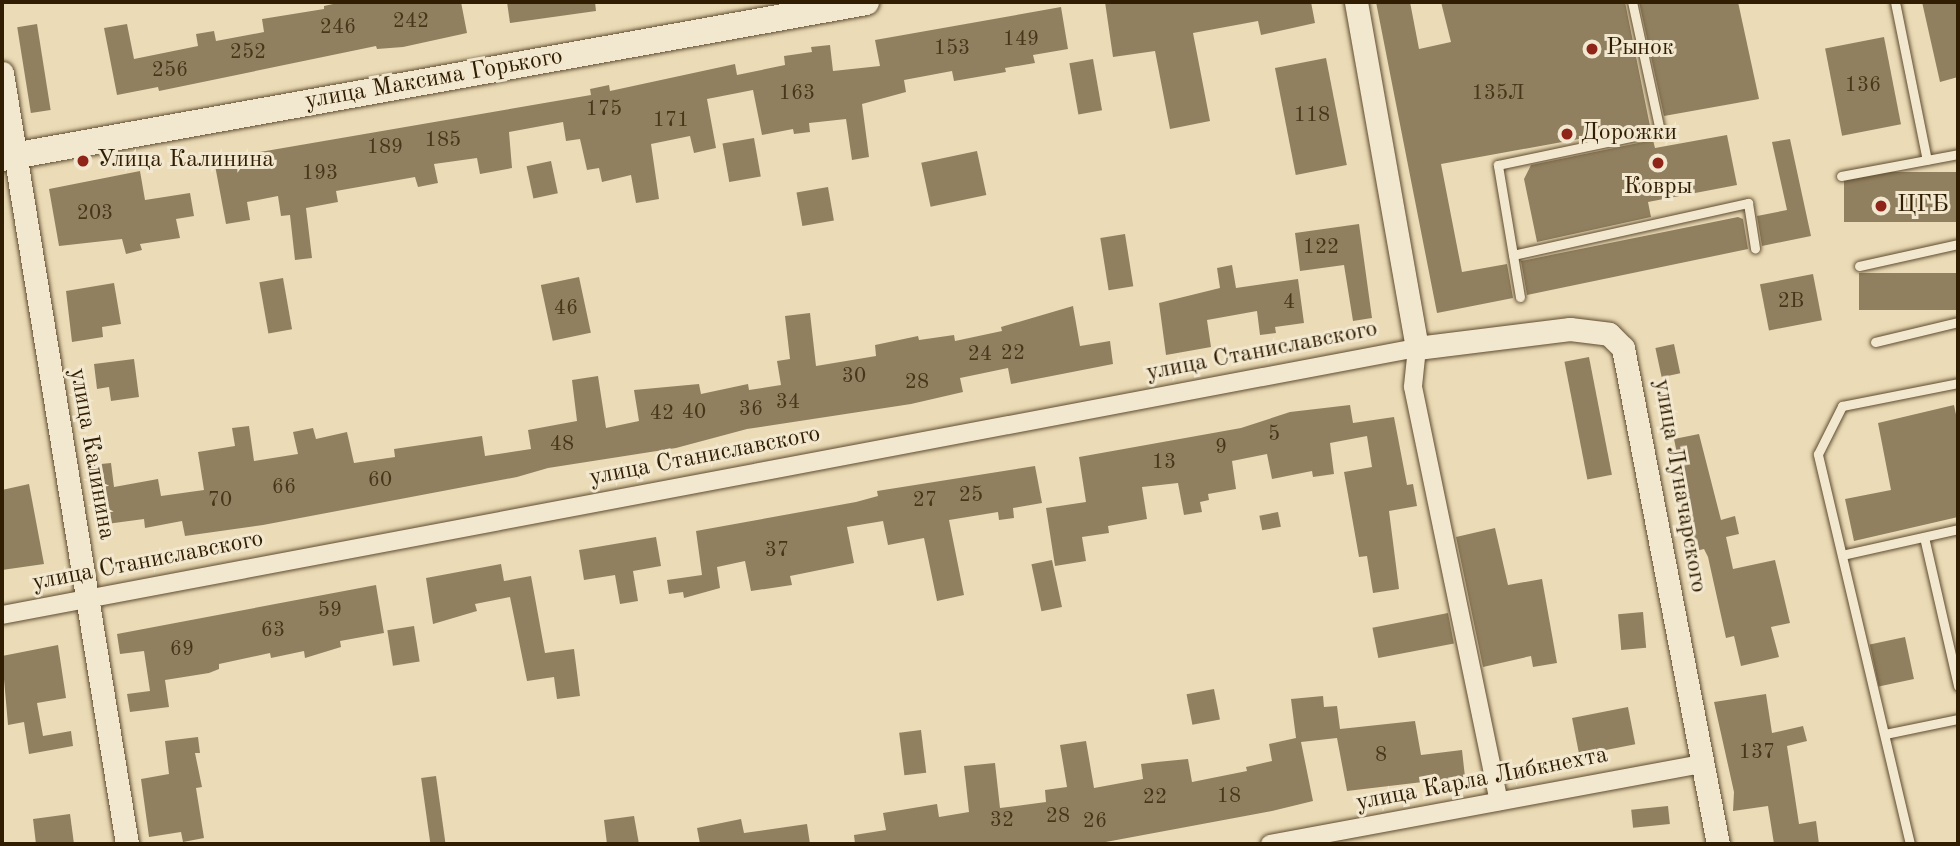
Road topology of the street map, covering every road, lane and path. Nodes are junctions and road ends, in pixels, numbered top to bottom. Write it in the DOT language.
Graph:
graph roads {
  1 [pos="866,2"];
  2 [pos="1356,2"];
  3 [pos="1632,2"];
  4 [pos="1895,2"];
  5 [pos="2,73"];
  6 [pos="1958,154"];
  7 [pos="8,157"];
  8 [pos="1927,160"];
  9 [pos="1841,176"];
  10 [pos="1958,244"];
  11 [pos="1755,248"];
  12 [pos="1513,255"];
  13 [pos="1859,266"];
  14 [pos="1520,297"];
  15 [pos="1958,322"];
  16 [pos="1875,341"];
  17 [pos="1417,348"];
  18 [pos="1958,383"];
  19 [pos="1958,529"];
  20 [pos="1924,537"];
  21 [pos="1842,555"];
  22 [pos="88,598"];
  23 [pos="2,615"];
  24 [pos="1958,686"];
  25 [pos="1958,719"];
  26 [pos="1885,734"];
  27 [pos="1703,764"];
  28 [pos="1499,801"];
  29 [pos="127,844"];
  30 [pos="1270,844"];
  31 [pos="1718,844"];
  32 [pos="1910,844"];
  1 -- 7 [label="main road, улица Максима Горького"];
  2 -- 17 [label="street"];
  3 -- 12 [label="lane"];
  4 -- 8 [label="lane"];
  5 -- 7 [label="street, улица Калинина"];
  6 -- 8 [label="lane"];
  7 -- 22 [label="street, улица Калинина"];
  8 -- 9 [label="lane"];
  10 -- 13 [label="lane"];
  11 -- 12 [label="lane"];
  12 -- 14 [label="lane"];
  15 -- 16 [label="lane"];
  17 -- 22 [label="street, улица Станиславского"];
  17 -- 27 [label="street, улица Луначарского"];
  17 -- 28 [label="street"];
  18 -- 21 [label="lane"];
  19 -- 20 [label="lane"];
  20 -- 21 [label="lane"];
  20 -- 24 [label="lane"];
  21 -- 26 [label="lane"];
  22 -- 23 [label="street, улица Станиславского"];
  22 -- 29 [label="street, улица Калинина"];
  25 -- 26 [label="lane"];
  26 -- 32 [label="lane"];
  27 -- 28 [label="street, улица Карла Либкнехта"];
  27 -- 31 [label="street, улица Луначарского"];
  28 -- 30 [label="street, улица Карла Либкнехта"];
}
